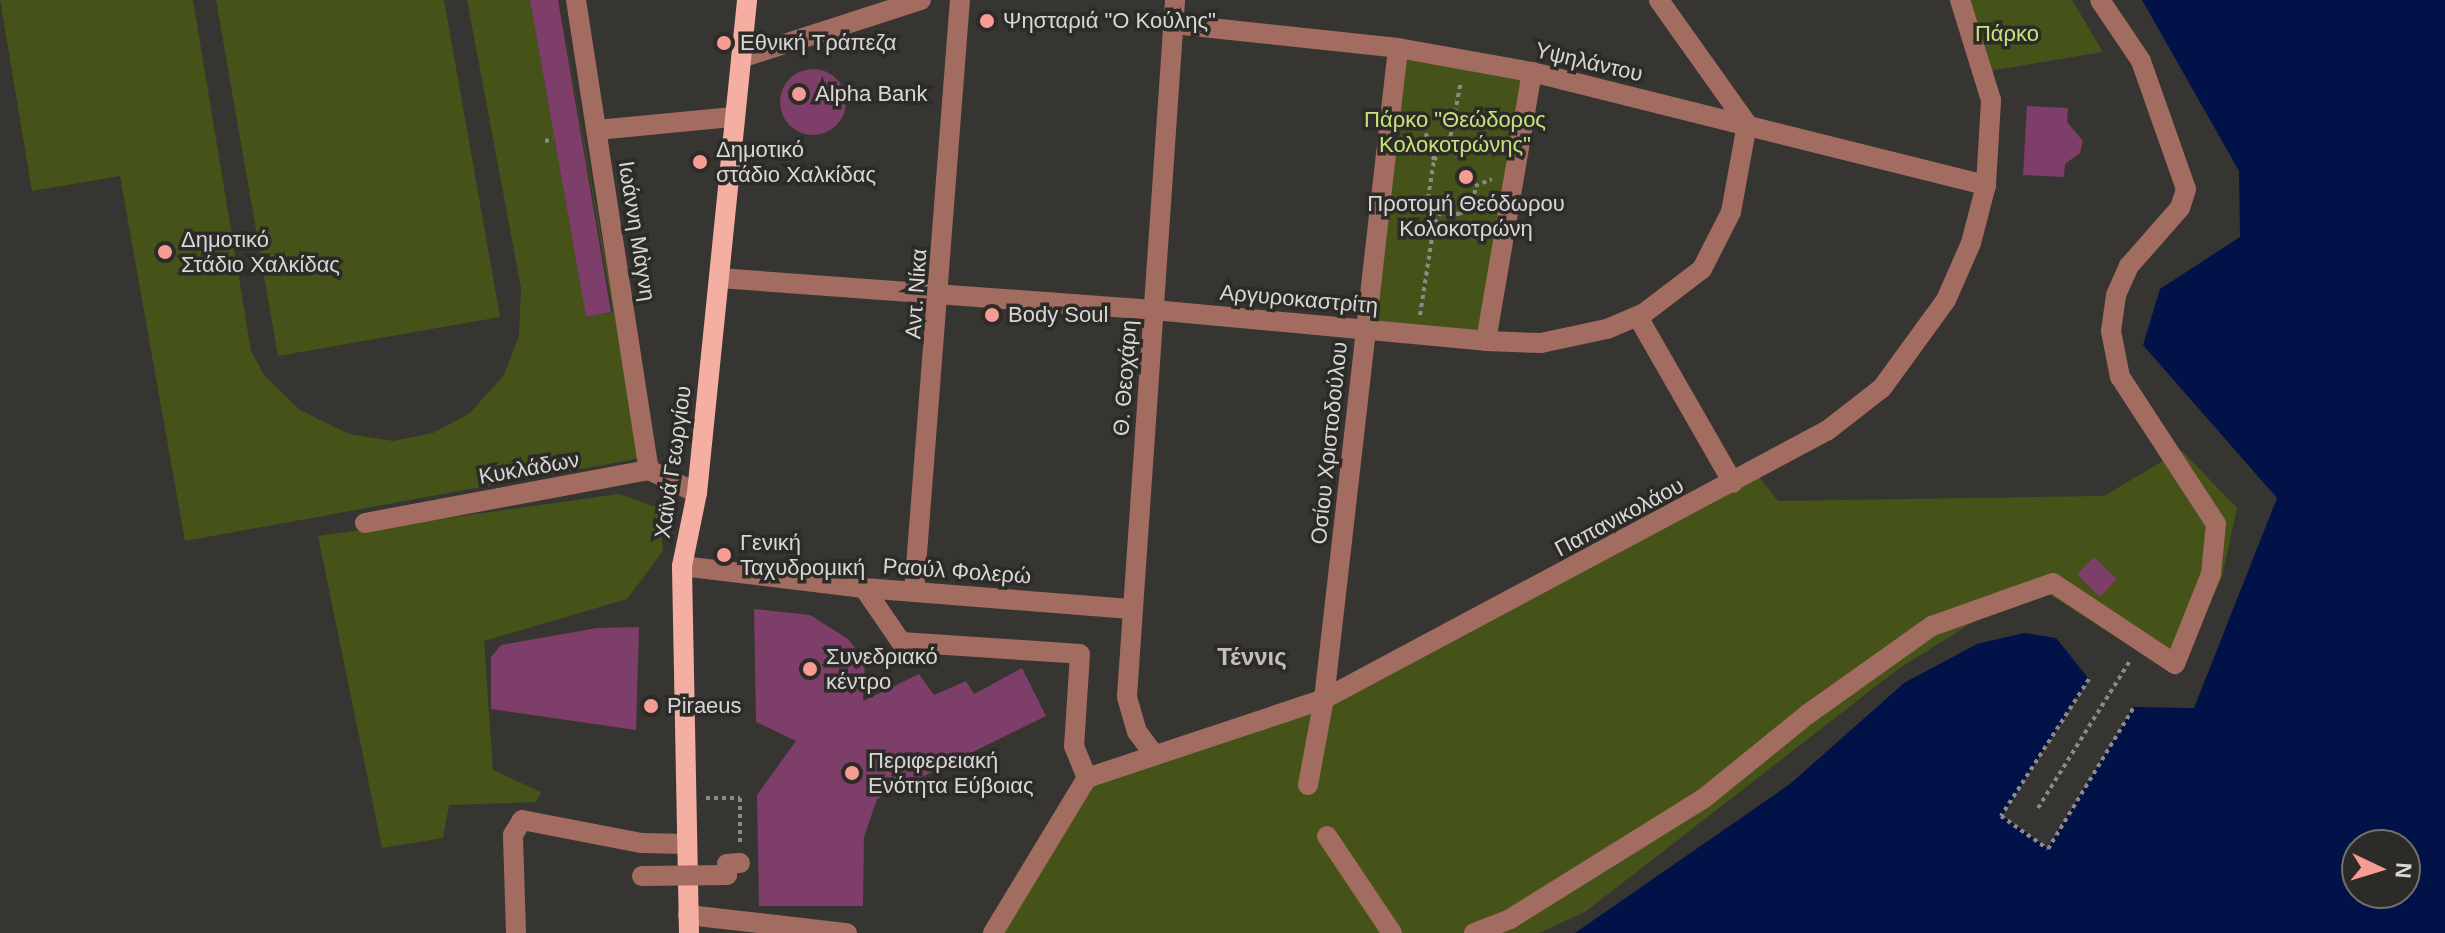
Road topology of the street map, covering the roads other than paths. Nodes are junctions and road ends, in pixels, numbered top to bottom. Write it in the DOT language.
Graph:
graph roads {
  1 [pos="576,0"];
  2 [pos="747,0"];
  3 [pos="921,0"];
  4 [pos="960,0"];
  5 [pos="1175,0"];
  6 [pos="1659,0"];
  7 [pos="1960,0"];
  8 [pos="2100,0"];
  9 [pos="1174,24"];
  10 [pos="1398,48"];
  11 [pos="741,58"];
  12 [pos="1532,72"];
  13 [pos="733,117"];
  14 [pos="1747,124"];
  15 [pos="597,130"];
  16 [pos="1986,185"];
  17 [pos="719,278"];
  18 [pos="941,293"];
  19 [pos="1154,310"];
  20 [pos="1638,317"];
  21 [pos="1366,329"];
  22 [pos="1486,341"];
  23 [pos="649,470"];
  24 [pos="1733,483"];
  25 [pos="697,493"];
  26 [pos="365,523"];
  27 [pos="682,566"];
  28 [pos="864,588"];
  29 [pos="914,592"];
  30 [pos="1133,609"];
  31 [pos="1324,699"];
  32 [pos="1153,753"];
  33 [pos="1087,778"];
  34 [pos="1308,785"];
  35 [pos="1327,836"];
  36 [pos="685,844"];
  37 [pos="740,863"];
  38 [pos="642,876"];
  39 [pos="689,924"];
  40 [pos="516,933"];
  41 [pos="847,933"];
  42 [pos="993,933"];
  43 [pos="1392,933"];
  44 [pos="1474,933"];
  1 -- 15 [label="street, Ιωάννη Μὰγνη"];
  2 -- 11 [label="main road, Χαϊνά Γεωργίου"];
  3 -- 11 [label="street"];
  4 -- 18 [label="street, Αντ. Νίκα"];
  5 -- 9 [label="street, Θ. Θεοχάρη"];
  6 -- 14 [label="street"];
  7 -- 16 [label="street, Παπανικολάου"];
  8 -- 44 [label="street"];
  9 -- 10 [label="street, Υψηλάντου"];
  9 -- 19 [label="street, Θ. Θεοχάρη"];
  10 -- 12 [label="street, Υψηλάντου"];
  10 -- 21 [label="street, Οσίου Χριστοδούλου"];
  11 -- 13 [label="main road, Χαϊνά Γεωργίου"];
  12 -- 14 [label="street, Υψηλάντου"];
  12 -- 22 [label="street"];
  13 -- 15 [label="street"];
  13 -- 17 [label="main road, Χαϊνά Γεωργίου"];
  14 -- 16 [label="street, Υψηλάντου"];
  14 -- 20 [label="street, Αργυροκαστρίτη"];
  15 -- 23 [label="street, Ιωάννη Μὰγνη"];
  16 -- 24 [label="street, Παπανικολάου"];
  17 -- 18 [label="street, Αργυροκαστρίτη"];
  17 -- 25 [label="main road, Χαϊνά Γεωργίου"];
  18 -- 19 [label="street, Αργυροκαστρίτη"];
  18 -- 29 [label="street, Αντ. Νίκα"];
  19 -- 21 [label="street, Αργυροκαστρίτη"];
  19 -- 30 [label="street, Θ. Θεοχάρη"];
  20 -- 22 [label="street, Αργυροκαστρίτη"];
  20 -- 24 [label="street"];
  21 -- 22 [label="street, Αργυροκαστρίτη"];
  21 -- 31 [label="street, Οσίου Χριστοδούλου"];
  23 -- 25 [label="street"];
  23 -- 26 [label="street, Κυκλάδων"];
  24 -- 31 [label="street, Παπανικολάου"];
  25 -- 27 [label="main road, Χαϊνά Γεωργίου"];
  27 -- 28 [label="street, Ραούλ Φολερώ"];
  27 -- 36 [label="main road, Χαϊνά Γεωργίου"];
  28 -- 29 [label="street, Ραούλ Φολερώ"];
  28 -- 33 [label="street"];
  29 -- 30 [label="street, Ραούλ Φολερώ"];
  30 -- 32 [label="street, Θ. Θεοχάρη"];
  31 -- 32 [label="street, Παπανικολάου"];
  31 -- 34 [label="street, Οσίου Χριστοδούλου"];
  32 -- 33 [label="street, Παπανικολάου"];
  33 -- 42 [label="street"];
  35 -- 43 [label="street"];
  36 -- 39 [label="main road, Χαϊνά Γεωργίου"];
  36 -- 40 [label="street"];
  37 -- 38 [label="street, bridge"];
  39 -- 41 [label="street"];
}
